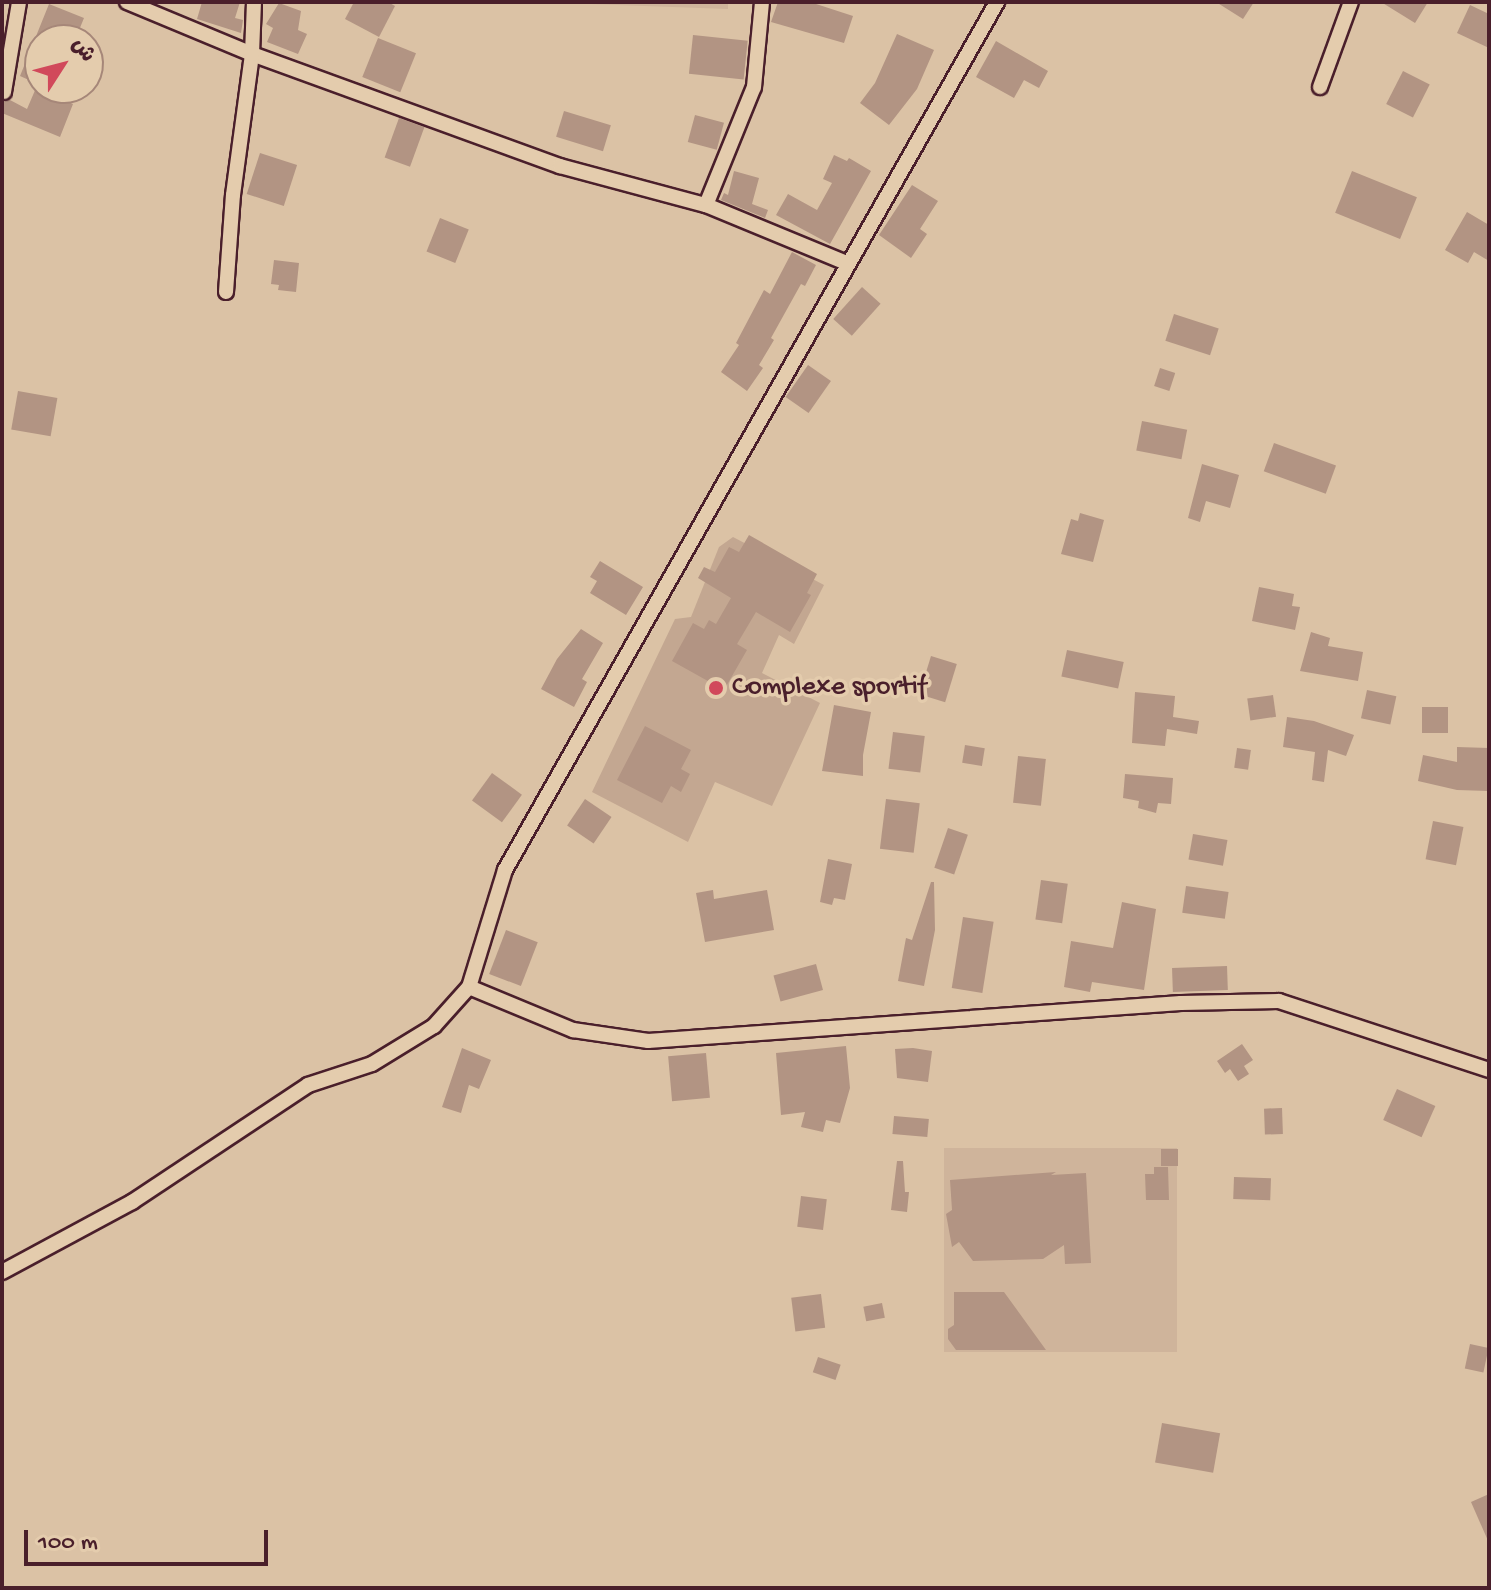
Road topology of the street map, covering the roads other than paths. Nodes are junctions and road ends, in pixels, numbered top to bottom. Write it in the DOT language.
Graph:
graph roads {
  1 [pos="19,2"];
  2 [pos="127,2"];
  3 [pos="254,2"];
  4 [pos="762,2"];
  5 [pos="997,2"];
  6 [pos="1351,2"];
  7 [pos="252,54"];
  8 [pos="1320,87"];
  9 [pos="4,92"];
  10 [pos="706,205"];
  11 [pos="847,263"];
  12 [pos="226,292"];
  13 [pos="469,987"];
  14 [pos="1489,1070"];
  15 [pos="2,1272"];
  1 -- 9 [label="street"];
  2 -- 7 [label="street"];
  3 -- 7 [label="street"];
  4 -- 10 [label="street"];
  5 -- 11 [label="street"];
  6 -- 8 [label="street"];
  7 -- 10 [label="street"];
  7 -- 12 [label="street"];
  10 -- 11 [label="street"];
  11 -- 13 [label="street"];
  13 -- 14 [label="street"];
  13 -- 15 [label="street"];
}
